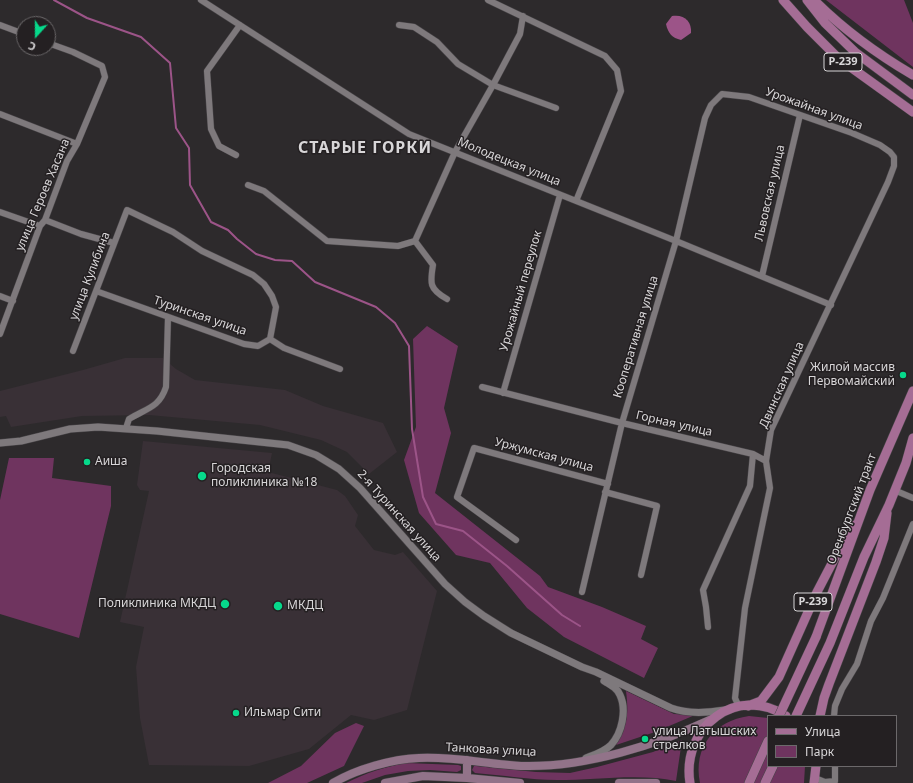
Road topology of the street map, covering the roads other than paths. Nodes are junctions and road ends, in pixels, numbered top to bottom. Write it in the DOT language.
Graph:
graph roads {
  1 [pos="201,0"];
  2 [pos="488,0"];
  3 [pos="783,0"];
  4 [pos="807,0"];
  5 [pos="814,0"];
  6 [pos="523,16"];
  7 [pos="0,25"];
  8 [pos="240,25"];
  9 [pos="399,25"];
  10 [pos="16,31"];
  11 [pos="56,46"];
  12 [pos="913,75"];
  13 [pos="493,85"];
  14 [pos="722,94"];
  15 [pos="913,95"];
  16 [pos="556,108"];
  17 [pos="913,112"];
  18 [pos="0,114"];
  19 [pos="800,115"];
  20 [pos="77,144"];
  21 [pos="456,152"];
  22 [pos="236,155"];
  23 [pos="894,157"];
  24 [pos="248,186"];
  25 [pos="560,195"];
  26 [pos="576,201"];
  27 [pos="0,212"];
  28 [pos="46,220"];
  29 [pos="40,226"];
  30 [pos="415,240"];
  31 [pos="676,241"];
  32 [pos="114,243"];
  33 [pos="762,276"];
  34 [pos="96,291"];
  35 [pos="0,296"];
  36 [pos="446,299"];
  37 [pos="13,301"];
  38 [pos="831,305"];
  39 [pos="168,317"];
  40 [pos="0,334"];
  41 [pos="270,339"];
  42 [pos="73,351"];
  43 [pos="340,369"];
  44 [pos="482,387"];
  45 [pos="913,391"];
  46 [pos="503,393"];
  47 [pos="622,423"];
  48 [pos="126,428"];
  49 [pos="913,438"];
  50 [pos="0,443"];
  51 [pos="913,450"];
  52 [pos="754,454"];
  53 [pos="766,461"];
  54 [pos="906,463"];
  55 [pos="608,484"];
  56 [pos="870,490"];
  57 [pos="894,490"];
  58 [pos="605,492"];
  59 [pos="913,498"];
  60 [pos="889,505"];
  61 [pos="913,524"];
  62 [pos="516,540"];
  63 [pos="910,541"];
  64 [pos="641,575"];
  65 [pos="582,592"];
  66 [pos="708,627"];
  67 [pos="582,667"];
  68 [pos="748,706"];
  69 [pos="739,707"];
  70 [pos="729,710"];
  71 [pos="779,715"];
  72 [pos="784,715"];
  73 [pos="796,715"];
  74 [pos="820,715"];
  75 [pos="834,715"];
  76 [pos="716,717"];
  77 [pos="767,743"];
  78 [pos="467,760"];
  79 [pos="577,762"];
  80 [pos="773,767"];
  81 [pos="816,767"];
  82 [pos="835,767"];
  83 [pos="466,778"];
  84 [pos="815,781"];
  85 [pos="333,783"];
  86 [pos="385,783"];
  87 [pos="520,783"];
  88 [pos="619,783"];
  89 [pos="656,783"];
  90 [pos="690,783"];
  91 [pos="749,783"];
  92 [pos="765,783"];
  1 -- 8 [label="street, Молодецкая улица"];
  2 -- 6 [label="street"];
  3 -- 17 [label="main road, Р-239"];
  4 -- 15 [label="main road, Р-239"];
  5 -- 12 [label="main road"];
  6 -- 13 [label="street"];
  6 -- 26 [label="street"];
  7 -- 10 [label="street"];
  8 -- 21 [label="street, Молодецкая улица"];
  8 -- 22 [label="street"];
  9 -- 13 [label="street"];
  11 -- 20 [label="street, улица Героев Хасана"];
  13 -- 16 [label="street"];
  13 -- 21 [label="street"];
  14 -- 19 [label="street, Урожайная улица"];
  14 -- 31 [label="street, Кооперативная улица"];
  18 -- 20 [label="street"];
  19 -- 23 [label="street, Урожайная улица"];
  19 -- 33 [label="street, Львовская улица"];
  20 -- 28 [label="street, улица Героев Хасана"];
  21 -- 25 [label="street, Молодецкая улица"];
  21 -- 30 [label="street"];
  23 -- 38 [label="street, Двинская улица"];
  24 -- 30 [label="street"];
  25 -- 26 [label="street, Молодецкая улица"];
  25 -- 46 [label="street, Урожайный переулок"];
  26 -- 31 [label="street, Молодецкая улица"];
  27 -- 29 [label="street"];
  28 -- 29 [label="street, улица Героев Хасана"];
  28 -- 32 [label="street"];
  29 -- 37 [label="street, улица Героев Хасана"];
  30 -- 36 [label="street"];
  31 -- 33 [label="street, Молодецкая улица"];
  31 -- 47 [label="street, Кооперативная улица"];
  32 -- 34 [label="street, улица Кулибина"];
  32 -- 41 [label="street, улица Кулибина"];
  33 -- 38 [label="street, Молодецкая улица"];
  34 -- 39 [label="street, Туринская улица"];
  34 -- 42 [label="street, улица Кулибина"];
  35 -- 37 [label="street"];
  37 -- 40 [label="street, улица Героев Хасана"];
  38 -- 53 [label="street, Двинская улица"];
  39 -- 41 [label="street, Туринская улица"];
  39 -- 48 [label="street"];
  41 -- 43 [label="street"];
  44 -- 46 [label="street, Горная улица"];
  45 -- 56 [label="main road, Оренбургский тракт / Р-239"];
  46 -- 47 [label="street, Горная улица"];
  47 -- 52 [label="street, Горная улица"];
  47 -- 55 [label="street, Кооперативная улица"];
  48 -- 50 [label="street, 2-я Туринская улица"];
  48 -- 67 [label="street, 2-я Туринская улица"];
  49 -- 54 [label="main road"];
  51 -- 54 [label="main road"];
  52 -- 53 [label="street, Горная улица"];
  52 -- 66 [label="street"];
  53 -- 69 [label="street, Двинская улица"];
  54 -- 57 [label="main road"];
  55 -- 58 [label="street, Кооперативная улица"];
  55 -- 62 [label="street, Уржумская улица"];
  56 -- 68 [label="main road, Р-239"];
  56 -- 71 [label="main road, Оренбургский тракт, bridge"];
  57 -- 59 [label="street"];
  57 -- 60 [label="main road"];
  58 -- 64 [label="street"];
  58 -- 65 [label="street, Кооперативная улица"];
  60 -- 73 [label="main road"];
  60 -- 74 [label="main road"];
  61 -- 63 [label="street"];
  63 -- 75 [label="street"];
  67 -- 70 [label="street, 2-я Туринская улица"];
  67 -- 79 [label="street"];
  68 -- 69 [label="main road, Р-239"];
  68 -- 72 [label="main road, Р-239"];
  69 -- 70 [label="main road, Р-239"];
  70 -- 76 [label="main road, Р-239"];
  76 -- 79 [label="main road, Танковая улица"];
  76 -- 90 [label="main road, Р-239"];
  77 -- 91 [label="main road"];
  78 -- 79 [label="main road, Танковая улица"];
  78 -- 83 [label="main road"];
  78 -- 85 [label="main road, Танковая улица"];
  80 -- 92 [label="main road"];
  81 -- 84 [label="main road"];
  82 -- 84 [label="street"];
  83 -- 86 [label="main road"];
  83 -- 87 [label="main road"];
  88 -- 89 [label="main road"];
}
